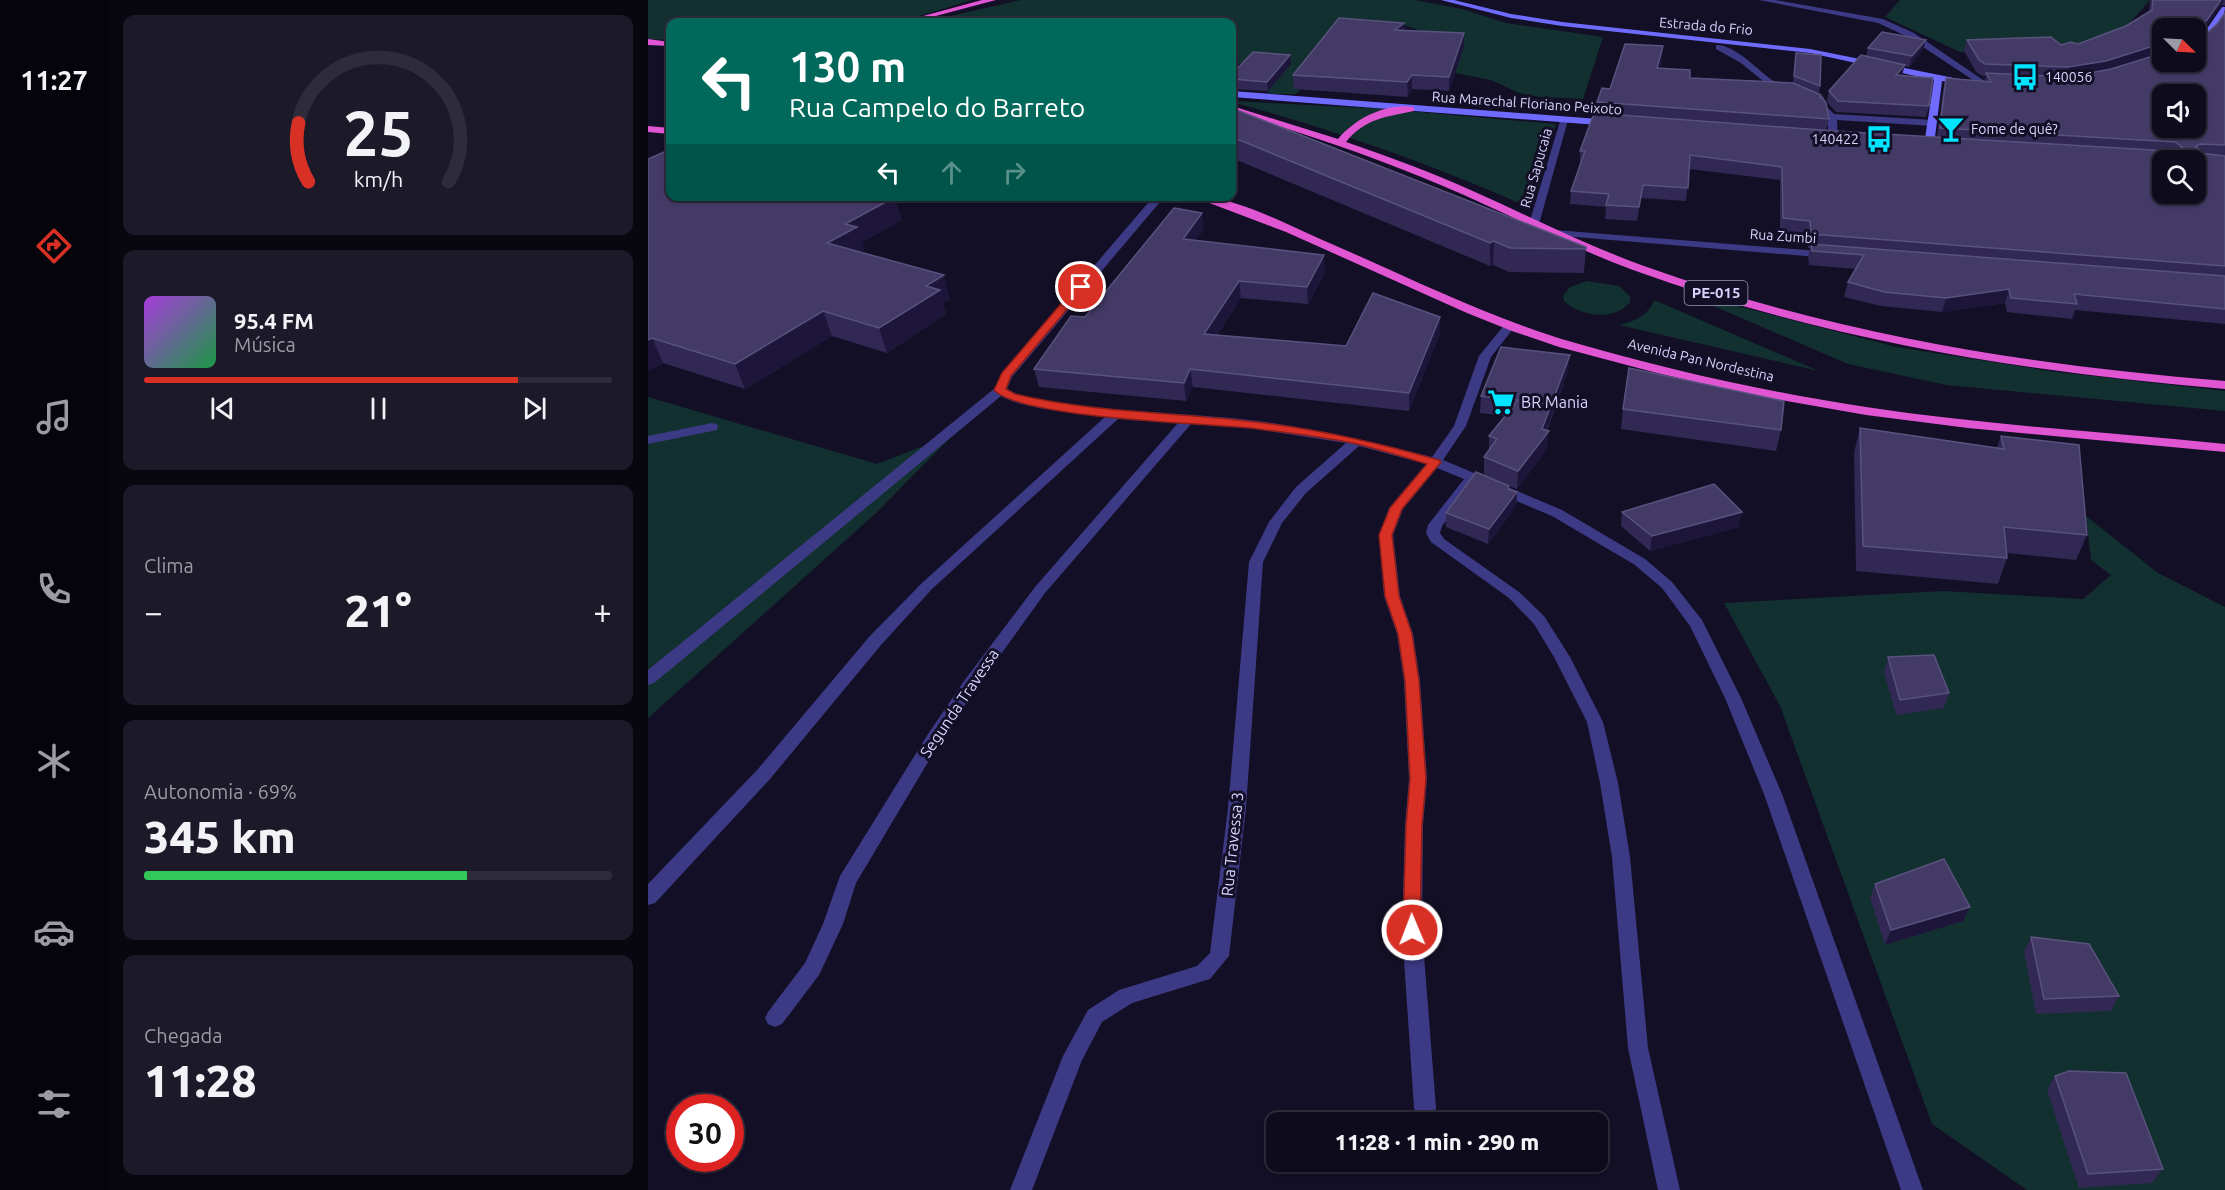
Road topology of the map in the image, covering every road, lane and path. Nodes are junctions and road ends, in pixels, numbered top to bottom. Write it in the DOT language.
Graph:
graph roads {
  1 [pos="992,0"];
  2 [pos="1444,0"];
  3 [pos="1763,0"];
  4 [pos="2225,9"];
  5 [pos="921,18"];
  6 [pos="2206,36"];
  7 [pos="648,42"];
  8 [pos="666,44"];
  9 [pos="1719,47"];
  10 [pos="1938,78"];
  11 [pos="1982,82"];
  12 [pos="1993,82"];
  13 [pos="1236,94"];
  14 [pos="1411,109"];
  15 [pos="1236,110"];
  16 [pos="1833,117"];
  17 [pos="1564,120"];
  18 [pos="1932,123"];
  19 [pos="1623,124"];
  20 [pos="648,129"];
  21 [pos="666,131"];
  22 [pos="1821,138"];
  23 [pos="1833,139"];
  24 [pos="1844,139"];
  25 [pos="1339,144"];
  26 [pos="1919,144"];
  27 [pos="1929,145"];
  28 [pos="1941,146"];
  29 [pos="1156,201"];
  30 [pos="1210,201"];
  31 [pos="1534,224"];
  32 [pos="1555,234"];
  33 [pos="1837,255"];
  34 [pos="1510,325"];
  35 [pos="2225,385"];
  36 [pos="1000,390"];
  37 [pos="1115,414"];
  38 [pos="1189,418"];
  39 [pos="712,427"];
  40 [pos="648,440"];
  41 [pos="1357,441"];
  42 [pos="2225,448"];
  43 [pos="1435,462"];
  44 [pos="1472,477"];
  45 [pos="648,679"];
  46 [pos="648,897"];
  47 [pos="775,1018"];
  48 [pos="1425,1108"];
  49 [pos="1021,1190"];
  50 [pos="1669,1190"];
  51 [pos="1912,1190"];
  1 -- 5 [label="highway"];
  2 -- 10 [label="main road, Estrada do Frio"];
  3 -- 11 [label="street"];
  4 -- 6 [label="main road"];
  7 -- 8 [label="highway"];
  9 -- 16 [label="street"];
  10 -- 11 [label="main road, Estrada do Frio"];
  10 -- 18 [label="main road"];
  11 -- 12 [label="main road, Estrada do Frio"];
  13 -- 14 [label="main road, Rua Marechal Floriano Peixoto"];
  14 -- 17 [label="main road, Rua Marechal Floriano Peixoto"];
  14 -- 25 [label="highway"];
  15 -- 25 [label="highway, PE-015"];
  16 -- 18 [label="street"];
  16 -- 23 [label="street"];
  17 -- 19 [label="main road, Rua Marechal Floriano Peixoto"];
  17 -- 31 [label="street, Rua Sapucaia"];
  18 -- 27 [label="main road"];
  20 -- 21 [label="highway"];
  22 -- 23 [label="main road"];
  23 -- 24 [label="main road"];
  25 -- 31 [label="highway, PE-015"];
  26 -- 27 [label="main road"];
  27 -- 28 [label="main road"];
  29 -- 36 [label="street"];
  30 -- 34 [label="highway, Avenida Pan Nordestina"];
  31 -- 32 [label="highway, PE-015"];
  32 -- 33 [label="street, Rua Zumbi"];
  32 -- 35 [label="highway, PE-015"];
  34 -- 42 [label="highway, Avenida Pan Nordestina"];
  34 -- 43 [label="street"];
  36 -- 37 [label="street"];
  36 -- 45 [label="street"];
  37 -- 38 [label="street"];
  37 -- 46 [label="street"];
  38 -- 41 [label="street"];
  38 -- 47 [label="street, Segunda Travessa"];
  39 -- 40 [label="street"];
  41 -- 43 [label="street"];
  41 -- 49 [label="street, Rua Travessa 3"];
  43 -- 44 [label="street"];
  43 -- 48 [label="street"];
  44 -- 50 [label="street"];
  44 -- 51 [label="street"];
}
